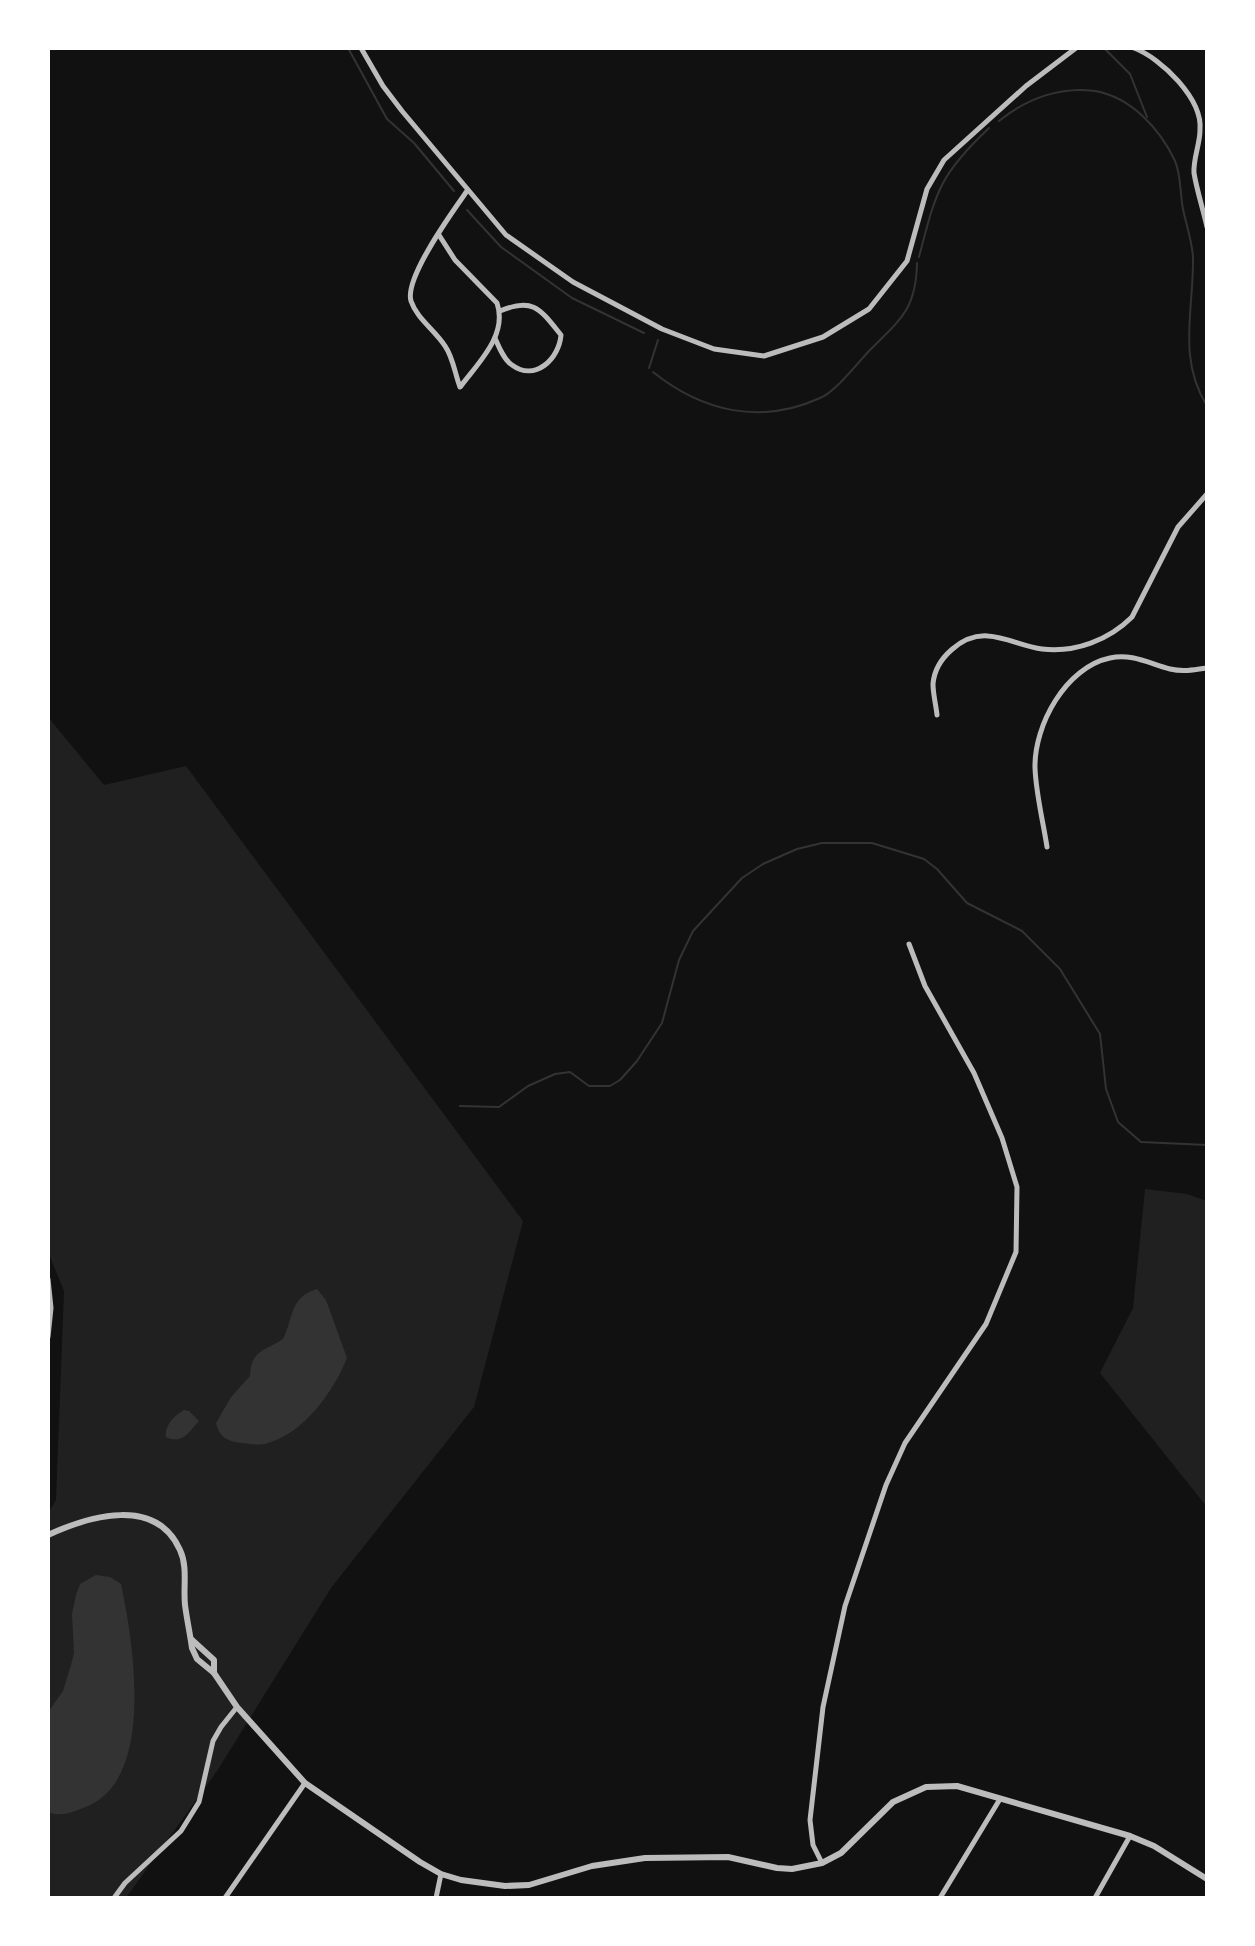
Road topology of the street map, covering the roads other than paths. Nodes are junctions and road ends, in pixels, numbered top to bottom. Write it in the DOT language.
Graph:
graph roads {
  1 [pos="361,48"];
  2 [pos="1076,48"];
  3 [pos="1134,48"];
  4 [pos="467,191"];
  5 [pos="1207,227"];
  6 [pos="439,235"];
  7 [pos="500,311"];
  8 [pos="495,336"];
  9 [pos="1207,494"];
  10 [pos="1207,668"];
  11 [pos="937,715"];
  12 [pos="1047,847"];
  13 [pos="909,944"];
  14 [pos="48,1279"];
  15 [pos="48,1337"];
  16 [pos="48,1535"];
  17 [pos="191,1639"];
  18 [pos="214,1673"];
  19 [pos="237,1707"];
  20 [pos="305,1783"];
  21 [pos="1000,1799"];
  22 [pos="1130,1836"];
  23 [pos="822,1863"];
  24 [pos="441,1874"];
  25 [pos="1207,1879"];
  26 [pos="114,1898"];
  27 [pos="225,1898"];
  28 [pos="436,1898"];
  29 [pos="940,1898"];
  30 [pos="1095,1898"];
  1 -- 4 [label="street"];
  2 -- 4 [label="street"];
  3 -- 5 [label="street"];
  4 -- 6 [label="street"];
  6 -- 7 [label="street"];
  6 -- 8 [label="street"];
  7 -- 8 [label="street"];
  7 -- 8 [label="street"];
  9 -- 11 [label="street"];
  10 -- 12 [label="street"];
  13 -- 23 [label="street"];
  14 -- 15 [label="street"];
  16 -- 17 [label="street"];
  17 -- 18 [label="street"];
  17 -- 18 [label="street"];
  18 -- 19 [label="street"];
  19 -- 20 [label="street"];
  19 -- 26 [label="street"];
  20 -- 24 [label="street"];
  20 -- 27 [label="street"];
  21 -- 22 [label="street"];
  21 -- 23 [label="street"];
  21 -- 29 [label="street"];
  22 -- 25 [label="street"];
  22 -- 30 [label="street"];
  23 -- 24 [label="street"];
  24 -- 28 [label="street"];
}
